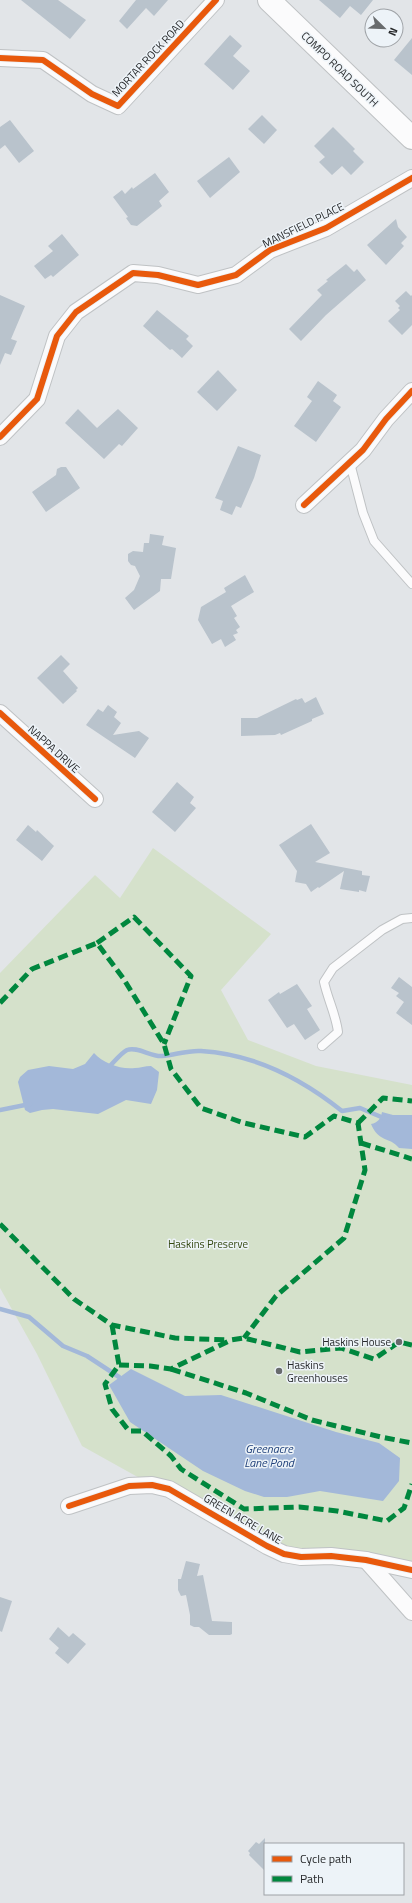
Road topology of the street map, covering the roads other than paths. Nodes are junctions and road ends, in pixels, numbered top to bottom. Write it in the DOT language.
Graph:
graph roads {
  1 [pos="216,0"];
  2 [pos="269,0"];
  3 [pos="0,58"];
  4 [pos="412,138"];
  5 [pos="412,178"];
  6 [pos="412,391"];
  7 [pos="0,437"];
  8 [pos="350,463"];
  9 [pos="304,505"];
  10 [pos="412,584"];
  11 [pos="0,713"];
  12 [pos="96,799"];
  13 [pos="412,918"];
  14 [pos="322,1046"];
  15 [pos="69,1506"];
  16 [pos="366,1560"];
  17 [pos="412,1570"];
  18 [pos="410,1603"];
  1 -- 3 [label="street, MORTAR ROCK ROAD"];
  2 -- 4 [label="main road, COMPO ROAD SOUTH"];
  5 -- 7 [label="street, MANSFIELD PLACE"];
  6 -- 8 [label="street"];
  8 -- 9 [label="street"];
  8 -- 10 [label="lane"];
  11 -- 12 [label="street, NAPPA DRIVE"];
  13 -- 14 [label="lane"];
  15 -- 16 [label="street, GREEN ACRE LANE"];
  16 -- 17 [label="street, GREEN ACRE LANE"];
  16 -- 18 [label="street"];
}
